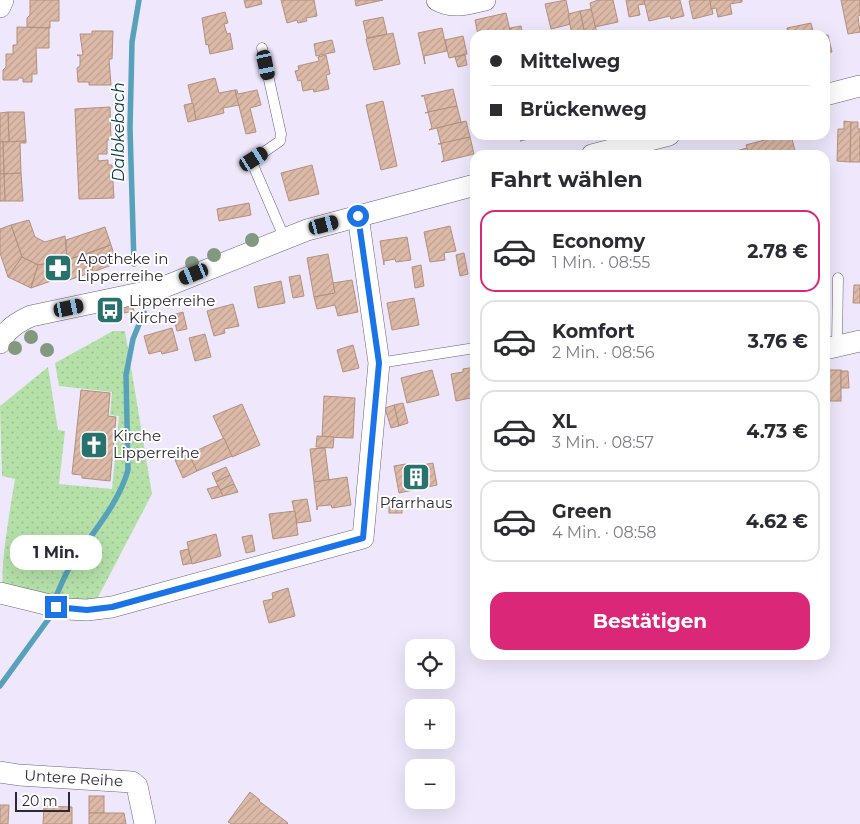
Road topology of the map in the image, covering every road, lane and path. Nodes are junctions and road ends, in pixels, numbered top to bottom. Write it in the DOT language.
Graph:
graph roads {
  1 [pos="3,0"];
  2 [pos="437,0"];
  3 [pos="485,0"];
  4 [pos="0,7"];
  5 [pos="262,48"];
  6 [pos="860,86"];
  7 [pos="830,94"];
  8 [pos="653,140"];
  9 [pos="621,150"];
  10 [pos="470,186"];
  11 [pos="358,216"];
  12 [pos="284,238"];
  13 [pos="838,278"];
  14 [pos="1,339"];
  15 [pos="860,340"];
  16 [pos="831,348"];
  17 [pos="470,349"];
  18 [pos="379,363"];
  19 [pos="0,593"];
  20 [pos="0,772"];
  21 [pos="145,824"];
  1 -- 4 [label="street"];
  2 -- 3 [label="street"];
  5 -- 12 [label="lane"];
  6 -- 7 [label="street"];
  8 -- 9 [label="street"];
  10 -- 11 [label="street"];
  11 -- 12 [label="street"];
  11 -- 18 [label="street"];
  12 -- 14 [label="street"];
  13 -- 16 [label="lane"];
  15 -- 16 [label="street"];
  17 -- 18 [label="lane"];
  18 -- 19 [label="street"];
  20 -- 21 [label="street, Untere Reihe"];
}
